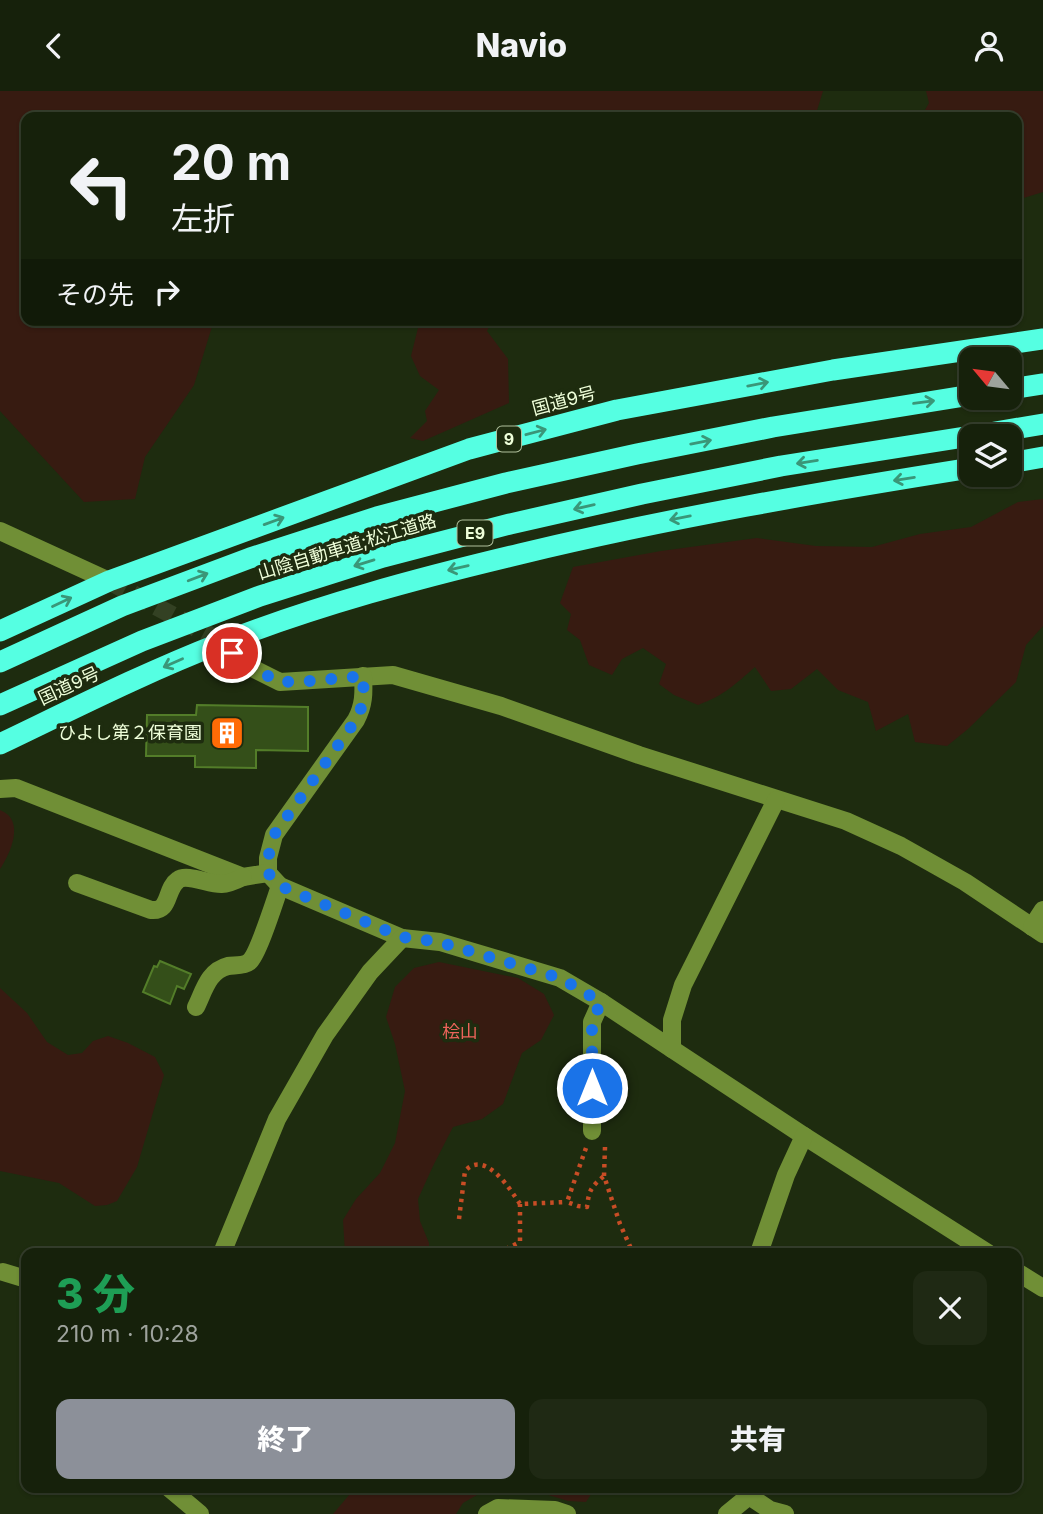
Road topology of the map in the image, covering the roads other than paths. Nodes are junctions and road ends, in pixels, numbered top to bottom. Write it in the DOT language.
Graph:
graph roads {
  1 [pos="1043,339"];
  2 [pos="1043,384"];
  3 [pos="1022,387"];
  4 [pos="959,397"];
  5 [pos="1043,424"];
  6 [pos="1022,428"];
  7 [pos="959,438"];
  8 [pos="1043,457"];
  9 [pos="1022,461"];
  10 [pos="959,470"];
  11 [pos="0,531"];
  12 [pos="109,580"];
  13 [pos="0,631"];
  14 [pos="222,642"];
  15 [pos="0,662"];
  16 [pos="363,676"];
  17 [pos="0,705"];
  18 [pos="0,744"];
  19 [pos="0,789"];
  20 [pos="776,800"];
  21 [pos="243,877"];
  22 [pos="274,880"];
  23 [pos="77,883"];
  24 [pos="1043,910"];
  25 [pos="1038,930"];
  26 [pos="402,937"];
  27 [pos="601,1002"];
  28 [pos="196,1007"];
  29 [pos="672,1049"];
  30 [pos="599,1135"];
  31 [pos="804,1136"];
  32 [pos="224,1248"];
  33 [pos="761,1248"];
  34 [pos="980,1248"];
  35 [pos="1,1275"];
  36 [pos="1022,1275"];
  37 [pos="21,1278"];
  38 [pos="1043,1288"];
  39 [pos="173,1493"];
  40 [pos="747,1493"];
  41 [pos="749,1493"];
  42 [pos="188,1510"];
  43 [pos="487,1514"];
  44 [pos="567,1514"];
  45 [pos="727,1514"];
  46 [pos="785,1514"];
  12 -- 1 [label="highway, 国道9号 / 9, one-way"];
  2 -- 3 [label="highway"];
  15 -- 4 [label="highway, 山陰自動車道;松江道路 / E9, one-way"];
  5 -- 6 [label="highway, 山陰自動車道;松江道路 / E9"];
  7 -- 17 [label="highway, 山陰自動車道;松江道路 / E9, one-way"];
  8 -- 9 [label="highway"];
  10 -- 14 [label="highway, 国道9号, one-way"];
  11 -- 12 [label="street"];
  13 -- 12 [label="highway, 国道9号 / 9, one-way"];
  14 -- 16 [label="street"];
  14 -- 18 [label="highway, 国道9号, one-way"];
  16 -- 20 [label="street"];
  16 -- 22 [label="street"];
  19 -- 21 [label="street"];
  20 -- 25 [label="street"];
  20 -- 29 [label="street"];
  21 -- 22 [label="street"];
  21 -- 23 [label="street"];
  22 -- 26 [label="street"];
  22 -- 28 [label="street"];
  24 -- 25 [label="street"];
  26 -- 27 [label="street"];
  26 -- 32 [label="street"];
  27 -- 29 [label="street"];
  27 -- 30 [label="street"];
  29 -- 31 [label="street"];
  31 -- 33 [label="street"];
  31 -- 34 [label="street"];
  35 -- 37 [label="street"];
  36 -- 38 [label="street"];
  39 -- 42 [label="street"];
  40 -- 45 [label="street"];
  41 -- 46 [label="street"];
  43 -- 44 [label="street"];
}
